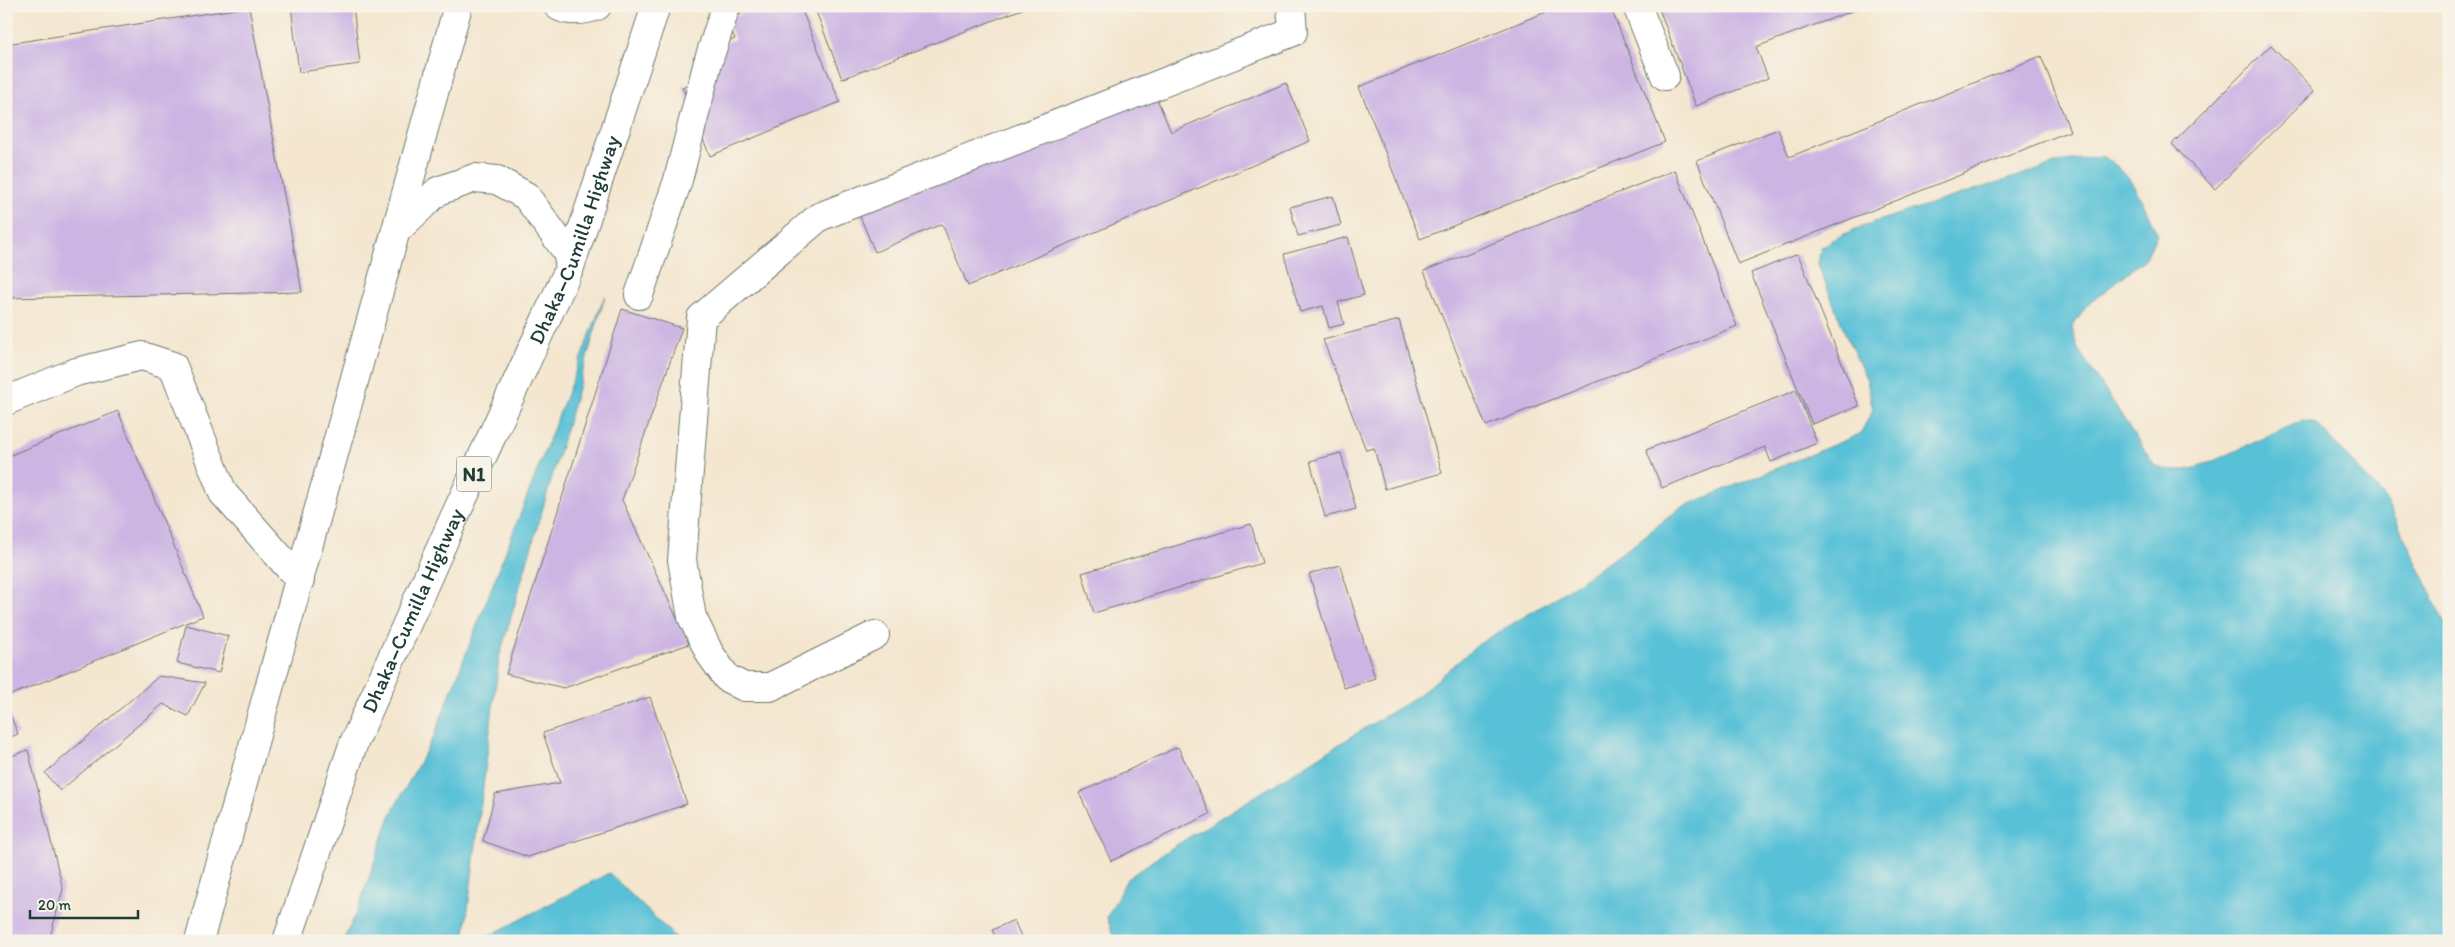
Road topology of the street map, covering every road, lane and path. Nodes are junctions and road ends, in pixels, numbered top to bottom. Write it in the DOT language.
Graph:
graph roads {
  1 [pos="458,6"];
  2 [pos="558,6"];
  3 [pos="597,6"];
  4 [pos="656,6"];
  5 [pos="726,6"];
  6 [pos="1291,6"];
  7 [pos="1637,6"];
  8 [pos="1665,76"];
  9 [pos="396,231"];
  10 [pos="570,267"];
  11 [pos="639,295"];
  12 [pos="6,401"];
  13 [pos="300,580"];
  14 [pos="875,635"];
  15 [pos="199,941"];
  16 [pos="287,941"];
  1 -- 9 [label="main road"];
  2 -- 3 [label="main road"];
  4 -- 10 [label="main road, Dhaka–Cumilla Highway / N1"];
  5 -- 11 [label="main road"];
  6 -- 14 [label="main road"];
  7 -- 8 [label="main road"];
  9 -- 10 [label="main road"];
  9 -- 13 [label="main road"];
  10 -- 16 [label="main road, Dhaka–Cumilla Highway / N1"];
  12 -- 13 [label="main road"];
  13 -- 15 [label="main road"];
}
